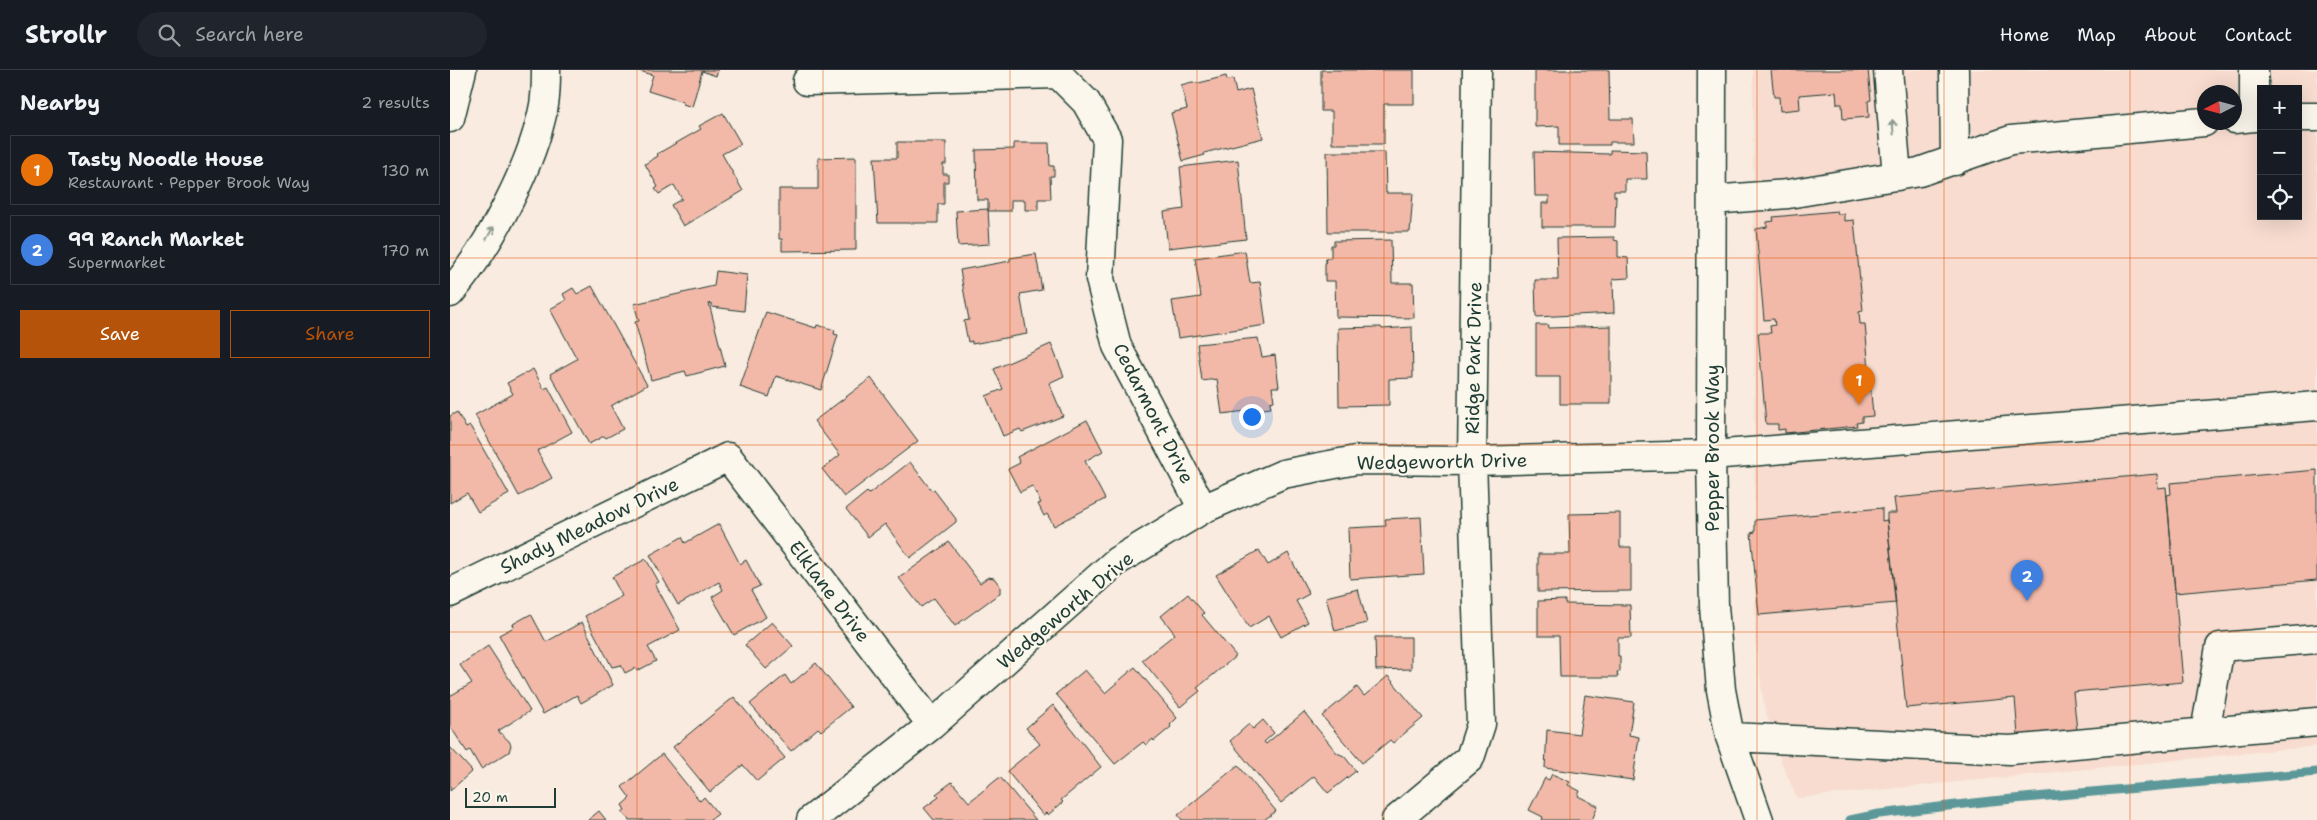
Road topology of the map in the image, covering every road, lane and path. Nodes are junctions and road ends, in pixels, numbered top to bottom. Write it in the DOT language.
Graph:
graph roads {
  1 [pos="462,70"];
  2 [pos="546,70"];
  3 [pos="1477,70"];
  4 [pos="1712,70"];
  5 [pos="1888,70"];
  6 [pos="1954,70"];
  7 [pos="2254,70"];
  8 [pos="807,81"];
  9 [pos="2302,117"];
  10 [pos="2317,117"];
  11 [pos="450,118"];
  12 [pos="2250,118"];
  13 [pos="2197,123"];
  14 [pos="1955,161"];
  15 [pos="1897,176"];
  16 [pos="1712,200"];
  17 [pos="450,293"];
  18 [pos="2317,406"];
  19 [pos="1711,455"];
  20 [pos="728,457"];
  21 [pos="1472,461"];
  22 [pos="1203,509"];
  23 [pos="450,593"];
  24 [pos="2317,639"];
  25 [pos="2317,722"];
  26 [pos="932,725"];
  27 [pos="2205,732"];
  28 [pos="1730,737"];
  29 [pos="812,820"];
  30 [pos="1396,820"];
  31 [pos="1759,820"];
  1 -- 11 [label="main road"];
  17 -- 2 [label="main road, one-way"];
  3 -- 21 [label="main road, Ridge Park Drive"];
  4 -- 16 [label="main road, Pepper Brook Way"];
  15 -- 5 [label="main road, one-way"];
  6 -- 14 [label="main road"];
  7 -- 12 [label="main road"];
  8 -- 22 [label="main road, Cedarmont Drive"];
  9 -- 10 [label="main road"];
  13 -- 14 [label="main road"];
  14 -- 15 [label="main road"];
  15 -- 16 [label="main road"];
  16 -- 19 [label="main road, Pepper Brook Way"];
  18 -- 19 [label="main road, Wedgeworth Drive"];
  19 -- 21 [label="main road, Wedgeworth Drive"];
  19 -- 28 [label="main road, Pepper Brook Way"];
  20 -- 23 [label="main road, Shady Meadow Drive"];
  20 -- 26 [label="main road, Elklane Drive"];
  21 -- 22 [label="main road, Wedgeworth Drive"];
  21 -- 30 [label="main road, Ridge Park Drive"];
  22 -- 26 [label="main road, Wedgeworth Drive"];
  24 -- 27 [label="main road"];
  25 -- 27 [label="main road"];
  26 -- 29 [label="main road, Wedgeworth Drive"];
  27 -- 28 [label="main road"];
  28 -- 31 [label="main road, Pepper Brook Way"];
}
